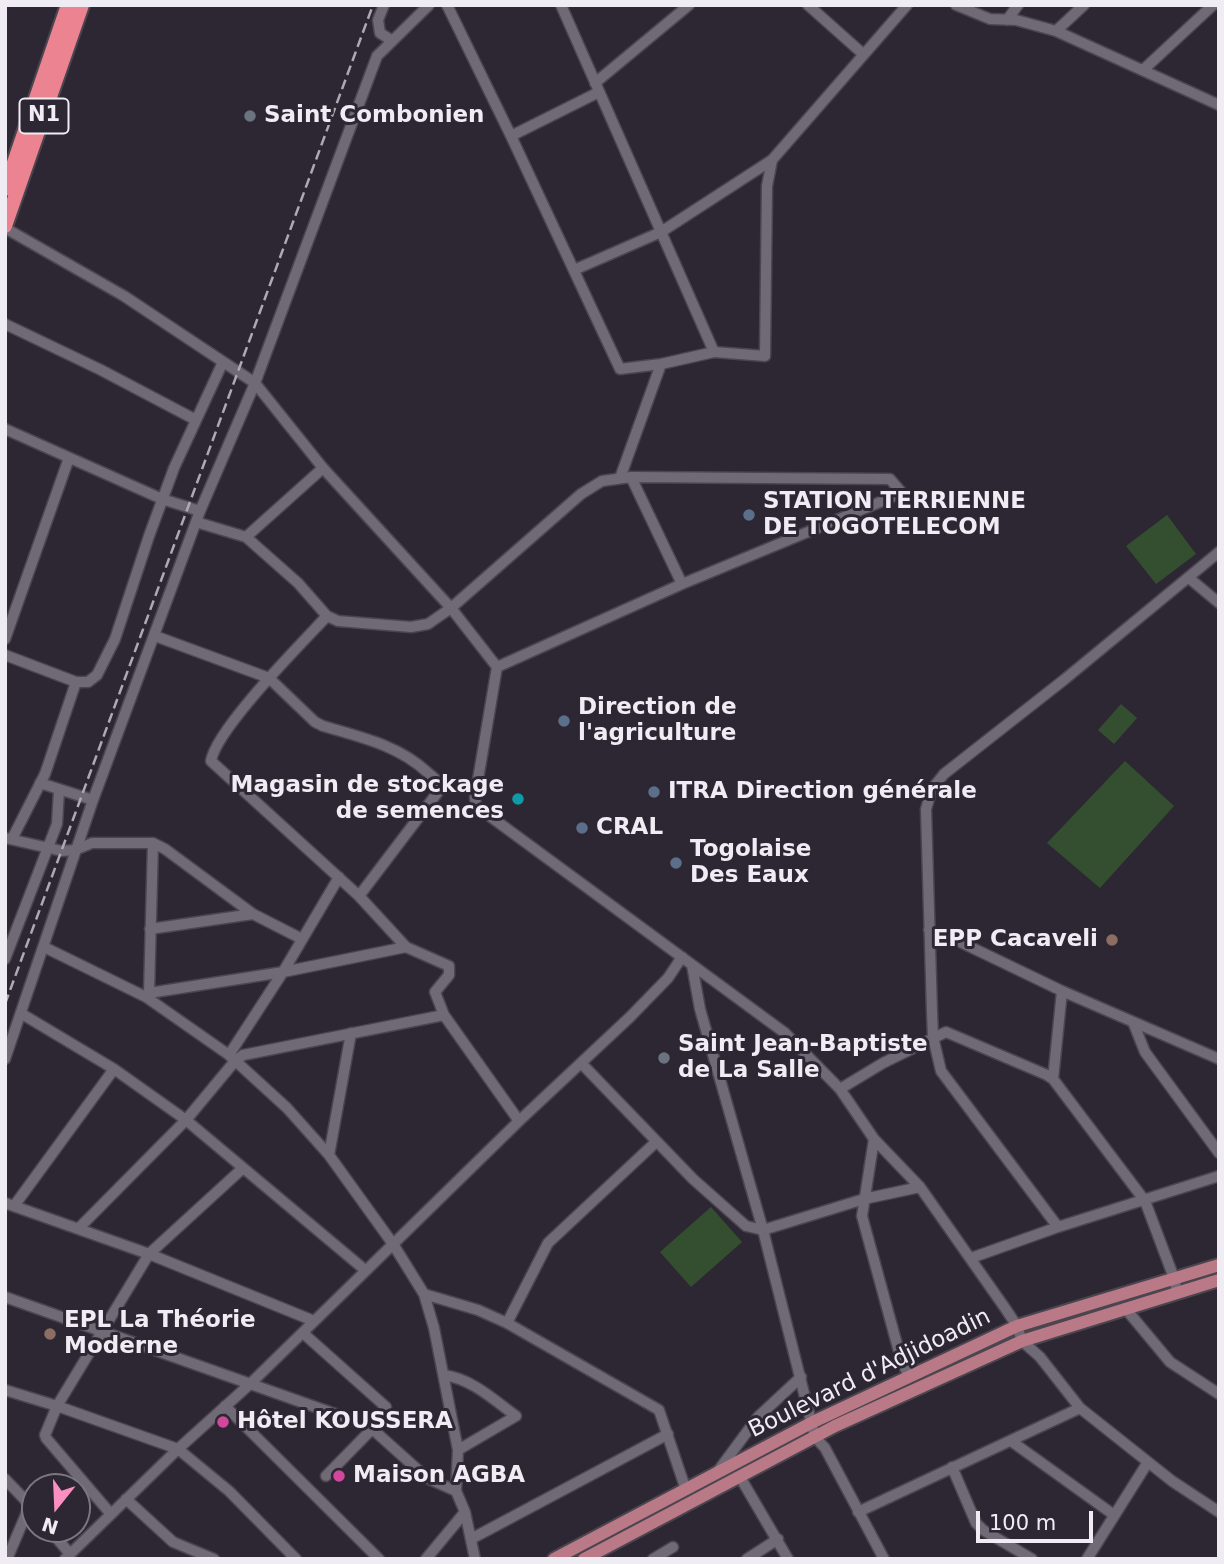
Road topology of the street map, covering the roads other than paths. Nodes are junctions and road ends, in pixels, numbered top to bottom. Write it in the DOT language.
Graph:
graph roads {
  1 [pos="68,5"];
  2 [pos="82,5"];
  3 [pos="384,5"];
  4 [pos="429,5"];
  5 [pos="447,5"];
  6 [pos="561,5"];
  7 [pos="689,5"];
  8 [pos="808,5"];
  9 [pos="907,5"];
  10 [pos="956,5"];
  11 [pos="1018,5"];
  12 [pos="1084,5"];
  13 [pos="1213,5"];
  14 [pos="1007,20"];
  15 [pos="1056,31"];
  16 [pos="391,40"];
  17 [pos="863,54"];
  18 [pos="1143,70"];
  19 [pos="597,88"];
  20 [pos="1219,105"];
  21 [pos="511,136"];
  22 [pos="772,160"];
  23 [pos="5,189"];
  24 [pos="5,227"];
  25 [pos="661,232"];
  26 [pos="574,270"];
  27 [pos="5,324"];
  28 [pos="714,352"];
  29 [pos="223,362"];
  30 [pos="661,364"];
  31 [pos="255,383"];
  32 [pos="196,420"];
  33 [pos="5,429"];
  34 [pos="69,458"];
  35 [pos="323,468"];
  36 [pos="626,477"];
  37 [pos="162,499"];
  38 [pos="200,511"];
  39 [pos="197,522"];
  40 [pos="246,537"];
  41 [pos="1219,552"];
  42 [pos="1189,578"];
  43 [pos="682,584"];
  44 [pos="1219,603"];
  45 [pos="452,608"];
  46 [pos="327,616"];
  47 [pos="155,636"];
  48 [pos="5,639"];
  49 [pos="5,655"];
  50 [pos="497,667"];
  51 [pos="269,678"];
  52 [pos="76,682"];
  53 [pos="40,783"];
  54 [pos="59,790"];
  55 [pos="93,800"];
  56 [pos="8,838"];
  57 [pos="153,843"];
  58 [pos="49,848"];
  59 [pos="77,849"];
  60 [pos="339,877"];
  61 [pos="359,896"];
  62 [pos="253,914"];
  63 [pos="150,929"];
  64 [pos="929,930"];
  65 [pos="302,939"];
  66 [pos="44,947"];
  67 [pos="406,947"];
  68 [pos="682,957"];
  69 [pos="5,959"];
  70 [pos="692,965"];
  71 [pos="284,972"];
  72 [pos="1062,991"];
  73 [pos="148,995"];
  74 [pos="22,1014"];
  75 [pos="444,1015"];
  76 [pos="1133,1022"];
  77 [pos="351,1033"];
  78 [pos="933,1037"];
  79 [pos="232,1058"];
  80 [pos="5,1059"];
  81 [pos="1219,1059"];
  82 [pos="582,1064"];
  83 [pos="114,1069"];
  84 [pos="1053,1079"];
  85 [pos="840,1089"];
  86 [pos="186,1120"];
  87 [pos="519,1121"];
  88 [pos="874,1139"];
  89 [pos="656,1142"];
  90 [pos="1219,1153"];
  91 [pos="329,1155"];
  92 [pos="243,1168"];
  93 [pos="1219,1176"];
  94 [pos="920,1187"];
  95 [pos="864,1199"];
  96 [pos="1145,1201"];
  97 [pos="10,1204"];
  98 [pos="1058,1227"];
  99 [pos="79,1228"];
  100 [pos="763,1230"];
  101 [pos="393,1244"];
  102 [pos="149,1254"];
  103 [pos="971,1258"];
  104 [pos="1219,1265"];
  105 [pos="365,1270"];
  106 [pos="1174,1278"];
  107 [pos="1219,1280"];
  108 [pos="1177,1292"];
  109 [pos="424,1294"];
  110 [pos="5,1297"];
  111 [pos="1125,1308"];
  112 [pos="314,1321"];
  113 [pos="507,1323"];
  114 [pos="1017,1326"];
  115 [pos="102,1332"];
  116 [pos="303,1332"];
  117 [pos="1022,1341"];
  118 [pos="444,1375"];
  119 [pos="801,1377"];
  120 [pos="909,1377"];
  121 [pos="250,1384"];
  122 [pos="5,1390"];
  123 [pos="1219,1394"];
  124 [pos="57,1405"];
  125 [pos="225,1406"];
  126 [pos="1080,1408"];
  127 [pos="813,1422"];
  128 [pos="370,1428"];
  129 [pos="668,1434"];
  130 [pos="815,1437"];
  131 [pos="1011,1441"];
  132 [pos="178,1449"];
  133 [pos="458,1451"];
  134 [pos="1148,1462"];
  135 [pos="952,1467"];
  136 [pos="716,1474"];
  137 [pos="326,1476"];
  138 [pos="740,1477"];
  139 [pos="5,1479"];
  140 [pos="686,1490"];
  141 [pos="456,1491"];
  142 [pos="21,1496"];
  143 [pos="126,1499"];
  144 [pos="1219,1511"];
  145 [pos="465,1512"];
  146 [pos="858,1512"];
  147 [pos="110,1513"];
  148 [pos="1114,1515"];
  149 [pos="618,1526"];
  150 [pos="21,1532"];
  151 [pos="471,1539"];
  152 [pos="621,1539"];
  153 [pos="778,1539"];
  154 [pos="673,1548"];
  155 [pos="67,1556"];
  156 [pos="202,1556"];
  157 [pos="10,1557"];
  158 [pos="561,1557"];
  159 [pos="214,1559"];
  160 [pos="296,1559"];
  161 [pos="379,1559"];
  162 [pos="426,1559"];
  163 [pos="475,1559"];
  164 [pos="584,1559"];
  165 [pos="653,1559"];
  166 [pos="747,1559"];
  167 [pos="788,1559"];
  168 [pos="884,1559"];
  169 [pos="1032,1559"];
  170 [pos="1087,1559"];
  1 -- 23 [label="highway, N1"];
  2 -- 24 [label="highway, N1"];
  3 -- 16 [label="street"];
  4 -- 16 [label="street"];
  5 -- 21 [label="street"];
  6 -- 19 [label="street"];
  7 -- 19 [label="street"];
  8 -- 17 [label="street"];
  9 -- 17 [label="street"];
  10 -- 14 [label="street"];
  11 -- 14 [label="street"];
  12 -- 15 [label="street"];
  13 -- 18 [label="street"];
  14 -- 15 [label="street"];
  15 -- 18 [label="street"];
  16 -- 31 [label="street"];
  17 -- 22 [label="street"];
  18 -- 20 [label="street"];
  19 -- 21 [label="street"];
  19 -- 25 [label="street"];
  21 -- 26 [label="street"];
  22 -- 25 [label="street"];
  22 -- 28 [label="street"];
  24 -- 29 [label="street"];
  25 -- 26 [label="street"];
  25 -- 28 [label="street"];
  26 -- 30 [label="street"];
  27 -- 32 [label="street"];
  28 -- 30 [label="street"];
  29 -- 31 [label="street"];
  29 -- 32 [label="street"];
  30 -- 36 [label="street"];
  31 -- 35 [label="street"];
  31 -- 38 [label="street"];
  32 -- 37 [label="street"];
  33 -- 34 [label="street"];
  34 -- 37 [label="street"];
  34 -- 48 [label="street"];
  35 -- 40 [label="street"];
  35 -- 45 [label="street"];
  36 -- 43 [label="street"];
  36 -- 43 [label="street"];
  36 -- 45 [label="street"];
  37 -- 38 [label="street"];
  37 -- 52 [label="street"];
  38 -- 39 [label="street"];
  39 -- 40 [label="street"];
  39 -- 47 [label="street"];
  40 -- 46 [label="street"];
  41 -- 42 [label="street"];
  42 -- 44 [label="street"];
  42 -- 64 [label="street"];
  43 -- 50 [label="street"];
  45 -- 46 [label="street"];
  45 -- 50 [label="street"];
  46 -- 51 [label="street"];
  47 -- 51 [label="street"];
  47 -- 55 [label="street"];
  49 -- 52 [label="street"];
  50 -- 68 [label="street"];
  51 -- 60 [label="street"];
  51 -- 61 [label="street"];
  52 -- 53 [label="street"];
  53 -- 54 [label="street"];
  53 -- 56 [label="street"];
  54 -- 55 [label="street"];
  54 -- 58 [label="street"];
  55 -- 59 [label="street"];
  56 -- 58 [label="street"];
  57 -- 59 [label="street"];
  57 -- 62 [label="street"];
  57 -- 63 [label="street"];
  58 -- 59 [label="street"];
  58 -- 69 [label="street"];
  59 -- 66 [label="street"];
  60 -- 61 [label="street"];
  60 -- 65 [label="street"];
  61 -- 67 [label="street"];
  62 -- 63 [label="street"];
  62 -- 65 [label="street"];
  63 -- 73 [label="street"];
  64 -- 72 [label="street"];
  64 -- 78 [label="street"];
  65 -- 71 [label="street"];
  66 -- 73 [label="street"];
  66 -- 74 [label="street"];
  67 -- 71 [label="street"];
  67 -- 75 [label="street"];
  68 -- 70 [label="street"];
  68 -- 82 [label="street"];
  70 -- 85 [label="street"];
  70 -- 100 [label="street"];
  71 -- 73 [label="street"];
  71 -- 79 [label="street"];
  72 -- 76 [label="street"];
  72 -- 84 [label="street"];
  73 -- 79 [label="street"];
  74 -- 80 [label="street"];
  74 -- 83 [label="street"];
  75 -- 77 [label="street"];
  75 -- 87 [label="street"];
  76 -- 81 [label="street"];
  76 -- 90 [label="street"];
  77 -- 79 [label="street"];
  77 -- 91 [label="street"];
  78 -- 84 [label="street"];
  78 -- 85 [label="street"];
  78 -- 98 [label="street"];
  79 -- 86 [label="street"];
  79 -- 91 [label="street"];
  82 -- 87 [label="street"];
  82 -- 89 [label="street"];
  83 -- 86 [label="street"];
  83 -- 97 [label="street"];
  84 -- 96 [label="street"];
  85 -- 88 [label="street"];
  86 -- 92 [label="street"];
  86 -- 99 [label="street"];
  87 -- 101 [label="street"];
  88 -- 94 [label="street"];
  88 -- 95 [label="street"];
  89 -- 100 [label="street"];
  89 -- 113 [label="street"];
  91 -- 101 [label="street"];
  92 -- 102 [label="street"];
  92 -- 105 [label="street"];
  93 -- 96 [label="street"];
  94 -- 95 [label="street"];
  94 -- 103 [label="street"];
  95 -- 100 [label="street"];
  95 -- 120 [label="street"];
  96 -- 98 [label="street"];
  96 -- 106 [label="street"];
  97 -- 99 [label="street"];
  98 -- 103 [label="street"];
  99 -- 102 [label="street"];
  100 -- 119 [label="street"];
  101 -- 105 [label="street"];
  101 -- 109 [label="street"];
  102 -- 112 [label="street"];
  102 -- 115 [label="street"];
  103 -- 114 [label="street"];
  104 -- 106 [label="main road, Boulevard d'Adjidoadin"];
  105 -- 112 [label="street"];
  106 -- 108 [label="street"];
  106 -- 114 [label="main road, Boulevard d'Adjidoadin"];
  107 -- 108 [label="main road, Boulevard d'Adjidoadin"];
  108 -- 111 [label="main road, Boulevard d'Adjidoadin"];
  109 -- 113 [label="street"];
  109 -- 118 [label="street"];
  110 -- 115 [label="street"];
  111 -- 117 [label="main road, Boulevard d'Adjidoadin"];
  111 -- 123 [label="street"];
  112 -- 116 [label="street"];
  113 -- 129 [label="street"];
  114 -- 117 [label="street"];
  114 -- 120 [label="main road, Boulevard d'Adjidoadin"];
  115 -- 121 [label="street"];
  115 -- 124 [label="street"];
  116 -- 121 [label="street"];
  116 -- 128 [label="street"];
  117 -- 126 [label="street"];
  117 -- 130 [label="main road, Boulevard d'Adjidoadin"];
  118 -- 133 [label="street"];
  118 -- 133 [label="street"];
  119 -- 127 [label="street"];
  119 -- 136 [label="street"];
  120 -- 127 [label="main road, Boulevard d'Adjidoadin"];
  121 -- 125 [label="street"];
  121 -- 128 [label="street"];
  122 -- 124 [label="street"];
  124 -- 132 [label="street"];
  124 -- 147 [label="street"];
  125 -- 132 [label="street"];
  125 -- 161 [label="street"];
  126 -- 131 [label="street"];
  126 -- 134 [label="street"];
  127 -- 130 [label="street"];
  127 -- 136 [label="main road, Boulevard d'Adjidoadin"];
  128 -- 137 [label="street"];
  128 -- 141 [label="street"];
  129 -- 140 [label="street"];
  129 -- 151 [label="street"];
  130 -- 138 [label="main road, Boulevard d'Adjidoadin"];
  130 -- 146 [label="street"];
  131 -- 135 [label="street"];
  131 -- 148 [label="street"];
  132 -- 143 [label="street"];
  132 -- 160 [label="street"];
  133 -- 141 [label="street"];
  134 -- 144 [label="street"];
  134 -- 148 [label="street"];
  135 -- 146 [label="street"];
  135 -- 169 [label="street"];
  136 -- 140 [label="main road, Boulevard d'Adjidoadin"];
  138 -- 152 [label="main road, Boulevard d'Adjidoadin"];
  138 -- 153 [label="street"];
  139 -- 142 [label="street"];
  140 -- 149 [label="main road, Boulevard d'Adjidoadin"];
  141 -- 145 [label="street"];
  143 -- 147 [label="street"];
  143 -- 156 [label="street"];
  145 -- 151 [label="street"];
  145 -- 162 [label="street"];
  146 -- 168 [label="street"];
  147 -- 155 [label="street"];
  148 -- 170 [label="street"];
  149 -- 152 [label="main road"];
  149 -- 158 [label="main road, Boulevard d'Adjidoadin"];
  150 -- 157 [label="street"];
  151 -- 163 [label="street"];
  152 -- 164 [label="main road, Boulevard d'Adjidoadin"];
  153 -- 166 [label="street"];
  153 -- 167 [label="street"];
  154 -- 165 [label="street"];
  156 -- 159 [label="street"];
}
